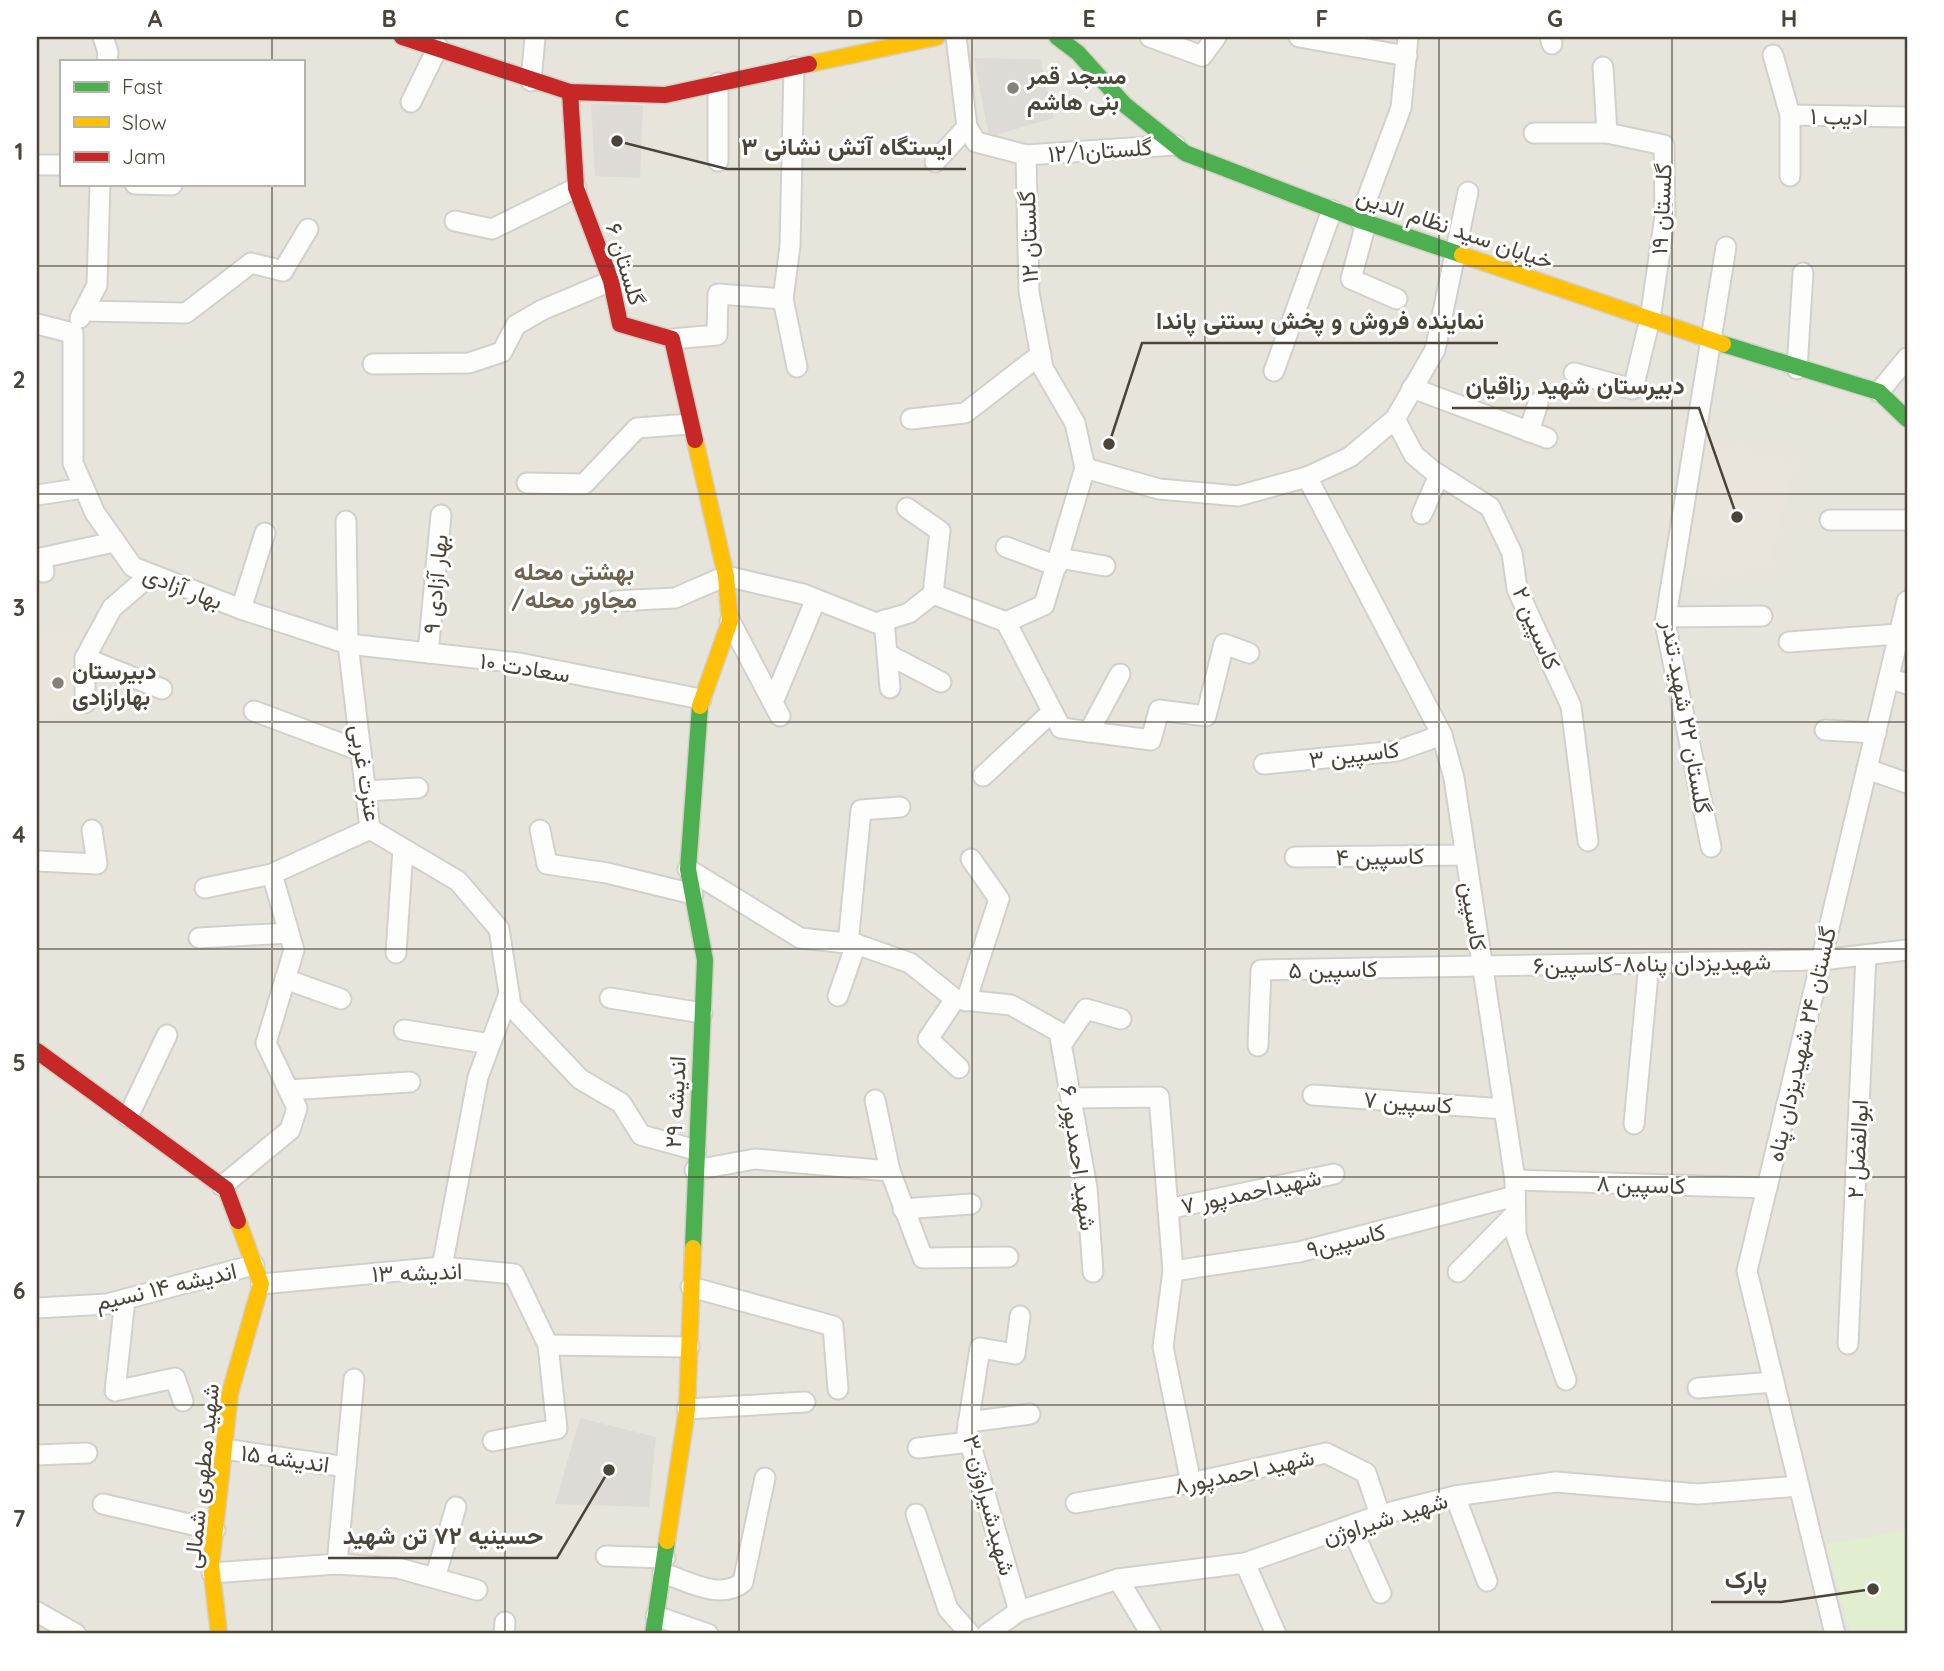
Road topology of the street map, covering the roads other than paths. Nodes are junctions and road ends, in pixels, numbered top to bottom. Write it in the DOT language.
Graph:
graph roads {
  1 [pos="103,37"];
  2 [pos="402,37"];
  3 [pos="535,37"];
  4 [pos="937,37"];
  5 [pos="956,37"];
  6 [pos="1150,37"];
  7 [pos="1216,37"];
  8 [pos="1298,37"];
  9 [pos="1069,39"];
  10 [pos="1331,40"];
  11 [pos="1407,46"];
  12 [pos="438,47"];
  13 [pos="1773,55"];
  14 [pos="107,60"];
  15 [pos="794,67"];
  16 [pos="1603,67"];
  17 [pos="531,81"];
  18 [pos="718,83"];
  19 [pos="570,92"];
  20 [pos="411,102"];
  21 [pos="1790,115"];
  22 [pos="1907,117"];
  23 [pos="967,127"];
  24 [pos="1534,133"];
  25 [pos="1607,133"];
  26 [pos="1175,145"];
  27 [pos="1026,155"];
  28 [pos="718,161"];
  29 [pos="935,162"];
  30 [pos="37,165"];
  31 [pos="60,165"];
  32 [pos="1790,176"];
  33 [pos="100,186"];
  34 [pos="576,188"];
  35 [pos="1468,192"];
  36 [pos="1332,210"];
  37 [pos="455,221"];
  38 [pos="1363,222"];
  39 [pos="308,229"];
  40 [pos="1726,247"];
  41 [pos="1454,252"];
  42 [pos="1803,273"];
  43 [pos="611,281"];
  44 [pos="783,299"];
  45 [pos="1397,299"];
  46 [pos="84,310"];
  47 [pos="1650,319"];
  48 [pos="37,324"];
  49 [pos="73,332"];
  50 [pos="672,339"];
  51 [pos="1709,339"];
  52 [pos="1041,354"];
  53 [pos="1907,358"];
  54 [pos="373,364"];
  55 [pos="797,366"];
  56 [pos="1797,369"];
  57 [pos="1274,371"];
  58 [pos="1574,373"];
  59 [pos="1412,388"];
  60 [pos="1879,392"];
  61 [pos="1538,403"];
  62 [pos="911,419"];
  63 [pos="1395,419"];
  64 [pos="1907,419"];
  65 [pos="689,424"];
  66 [pos="1085,468"];
  67 [pos="1439,475"];
  68 [pos="1307,477"];
  69 [pos="527,483"];
  70 [pos="84,488"];
  71 [pos="37,495"];
  72 [pos="907,508"];
  73 [pos="1422,514"];
  74 [pos="441,515"];
  75 [pos="1830,520"];
  76 [pos="1907,520"];
  77 [pos="346,521"];
  78 [pos="265,533"];
  79 [pos="114,542"];
  80 [pos="1006,547"];
  81 [pos="1058,562"];
  82 [pos="1105,566"];
  83 [pos="44,572"];
  84 [pos="149,576"];
  85 [pos="726,576"];
  86 [pos="933,594"];
  87 [pos="816,599"];
  88 [pos="615,601"];
  89 [pos="1907,601"];
  90 [pos="241,609"];
  91 [pos="1762,616"];
  92 [pos="1666,617"];
  93 [pos="884,620"];
  94 [pos="730,621"];
  95 [pos="1006,622"];
  96 [pos="1899,634"];
  97 [pos="1789,642"];
  98 [pos="348,645"];
  99 [pos="428,653"];
  100 [pos="1249,653"];
  101 [pos="887,654"];
  102 [pos="85,658"];
  103 [pos="1119,674"];
  104 [pos="1898,681"];
  105 [pos="942,682"];
  106 [pos="890,688"];
  107 [pos="162,689"];
  108 [pos="701,699"];
  109 [pos="85,703"];
  110 [pos="254,710"];
  111 [pos="1052,712"];
  112 [pos="1825,730"];
  113 [pos="1089,732"];
  114 [pos="1876,733"];
  115 [pos="1442,736"];
  116 [pos="361,751"];
  117 [pos="1264,764"];
  118 [pos="1867,769"];
  119 [pos="983,776"];
  120 [pos="1907,783"];
  121 [pos="418,788"];
  122 [pos="366,791"];
  123 [pos="900,807"];
  124 [pos="370,829"];
  125 [pos="92,830"];
  126 [pos="540,830"];
  127 [pos="1588,841"];
  128 [pos="1711,847"];
  129 [pos="403,849"];
  130 [pos="1465,855"];
  131 [pos="1295,857"];
  132 [pos="971,859"];
  133 [pos="37,861"];
  134 [pos="688,869"];
  135 [pos="272,874"];
  136 [pos="205,888"];
  137 [pos="693,894"];
  138 [pos="199,938"];
  139 [pos="292,942"];
  140 [pos="852,944"];
  141 [pos="1907,950"];
  142 [pos="396,953"];
  143 [pos="1866,955"];
  144 [pos="1821,960"];
  145 [pos="1649,963"];
  146 [pos="1482,965"];
  147 [pos="285,979"];
  148 [pos="838,996"];
  149 [pos="610,998"];
  150 [pos="341,999"];
  151 [pos="510,1000"];
  152 [pos="960,1000"];
  153 [pos="702,1013"];
  154 [pos="1121,1019"];
  155 [pos="404,1030"];
  156 [pos="167,1035"];
  157 [pos="490,1044"];
  158 [pos="1062,1044"];
  159 [pos="1258,1046"];
  160 [pos="37,1051"];
  161 [pos="959,1068"];
  162 [pos="410,1082"];
  163 [pos="289,1090"];
  164 [pos="1313,1095"];
  165 [pos="1071,1098"];
  166 [pos="875,1100"];
  167 [pos="1504,1109"];
  168 [pos="128,1117"];
  169 [pos="1634,1124"];
  170 [pos="696,1150"];
  171 [pos="695,1170"];
  172 [pos="890,1171"];
  173 [pos="1334,1174"];
  174 [pos="222,1186"];
  175 [pos="1767,1188"];
  176 [pos="1515,1197"];
  177 [pos="971,1203"];
  178 [pos="903,1209"];
  179 [pos="1168,1209"];
  180 [pos="1008,1257"];
  181 [pos="442,1267"];
  182 [pos="1173,1271"];
  183 [pos="1093,1272"];
  184 [pos="1458,1272"];
  185 [pos="257,1274"];
  186 [pos="691,1287"];
  187 [pos="125,1299"];
  188 [pos="37,1308"];
  189 [pos="1020,1316"];
  190 [pos="1848,1344"];
  191 [pos="548,1345"];
  192 [pos="689,1347"];
  193 [pos="354,1379"];
  194 [pos="1566,1380"];
  195 [pos="1774,1382"];
  196 [pos="1698,1388"];
  197 [pos="838,1389"];
  198 [pos="183,1401"];
  199 [pos="805,1402"];
  200 [pos="688,1409"];
  201 [pos="1030,1414"];
  202 [pos="969,1432"];
  203 [pos="493,1441"];
  204 [pos="918,1448"];
  205 [pos="224,1449"];
  206 [pos="87,1453"];
  207 [pos="37,1454"];
  208 [pos="346,1467"];
  209 [pos="765,1478"];
  210 [pos="1191,1483"];
  211 [pos="1799,1486"];
  212 [pos="1455,1496"];
  213 [pos="1076,1503"];
  214 [pos="103,1504"];
  215 [pos="456,1507"];
  216 [pos="916,1514"];
  217 [pos="1380,1515"];
  218 [pos="1351,1527"];
  219 [pos="215,1530"];
  220 [pos="606,1556"];
  221 [pos="1245,1563"];
  222 [pos="337,1564"];
  223 [pos="664,1566"];
  224 [pos="212,1573"];
  225 [pos="435,1578"];
  226 [pos="1118,1579"];
  227 [pos="1487,1581"];
  228 [pos="477,1590"];
  229 [pos="1381,1593"];
  230 [pos="1019,1611"];
  231 [pos="37,1612"];
  232 [pos="655,1625"];
  233 [pos="76,1634"];
  234 [pos="219,1634"];
  235 [pos="708,1634"];
  236 [pos="970,1634"];
  237 [pos="987,1634"];
  238 [pos="1152,1634"];
  239 [pos="1276,1634"];
  240 [pos="1835,1634"];
  1 -- 14 [label="street"];
  2 -- 12 [label="main road"];
  3 -- 17 [label="street"];
  4 -- 15 [label="main road"];
  5 -- 23 [label="street"];
  6 -- 7 [label="street"];
  8 -- 10 [label="street"];
  9 -- 26 [label="main road, خیابان سید نظام الدین"];
  10 -- 11 [label="street"];
  11 -- 38 [label="street"];
  12 -- 17 [label="main road"];
  12 -- 20 [label="street"];
  13 -- 21 [label="street"];
  15 -- 18 [label="main road"];
  15 -- 44 [label="street"];
  16 -- 25 [label="street"];
  17 -- 19 [label="main road"];
  18 -- 19 [label="main road"];
  18 -- 28 [label="street"];
  19 -- 34 [label="main road, گلستان ۶"];
  21 -- 22 [label="street, ادیب ۱"];
  21 -- 32 [label="street, ادیب ۱"];
  23 -- 27 [label="street"];
  23 -- 29 [label="street"];
  24 -- 25 [label="street, گلستان ۱۹"];
  25 -- 47 [label="street, گلستان ۱۹"];
  26 -- 27 [label="street, گلستان۱۲/۱"];
  26 -- 36 [label="main road, خیابان سید نظام الدین"];
  27 -- 52 [label="street, گلستان ۱۲"];
  30 -- 31 [label="street"];
  33 -- 46 [label="street"];
  34 -- 37 [label="street"];
  34 -- 43 [label="main road, گلستان ۶"];
  35 -- 41 [label="street"];
  36 -- 38 [label="main road, خیابان سید نظام الدین"];
  36 -- 57 [label="street"];
  38 -- 41 [label="main road, خیابان سید نظام الدین"];
  38 -- 45 [label="street"];
  39 -- 46 [label="street"];
  40 -- 51 [label="street, گلستان ۲۲ شهید تندر"];
  41 -- 47 [label="main road, خیابان سید نظام الدین"];
  41 -- 59 [label="street"];
  42 -- 56 [label="street"];
  43 -- 50 [label="main road, گلستان ۶"];
  43 -- 54 [label="street"];
  44 -- 50 [label="street"];
  44 -- 55 [label="street"];
  46 -- 49 [label="street"];
  47 -- 51 [label="main road, خیابان سید نظام الدین"];
  47 -- 58 [label="street"];
  48 -- 49 [label="street"];
  49 -- 70 [label="street, بهار آزادی"];
  50 -- 65 [label="main road"];
  51 -- 56 [label="main road, خیابان سید نظام الدین"];
  51 -- 92 [label="street, گلستان ۲۲ شهید تندر"];
  52 -- 62 [label="street"];
  52 -- 66 [label="street, گلستان ۱۲"];
  53 -- 60 [label="street"];
  56 -- 60 [label="main road, خیابان سید نظام الدین"];
  59 -- 61 [label="street"];
  59 -- 63 [label="street"];
  60 -- 64 [label="main road"];
  63 -- 67 [label="street, کاسپین ۲"];
  63 -- 68 [label="street"];
  65 -- 69 [label="street"];
  65 -- 85 [label="main road"];
  66 -- 68 [label="street"];
  66 -- 81 [label="street"];
  67 -- 73 [label="street"];
  67 -- 127 [label="street, کاسپین ۲"];
  68 -- 115 [label="street, کاسپین"];
  70 -- 71 [label="street"];
  70 -- 79 [label="street, بهار آزادی"];
  72 -- 86 [label="street"];
  74 -- 99 [label="street, بهار آزادی ۹"];
  75 -- 76 [label="street"];
  77 -- 98 [label="street, عترت غربی"];
  78 -- 90 [label="street"];
  79 -- 83 [label="street"];
  79 -- 84 [label="street, بهار آزادی"];
  80 -- 81 [label="street"];
  81 -- 82 [label="street"];
  81 -- 95 [label="street"];
  84 -- 90 [label="street, بهار آزادی"];
  84 -- 102 [label="street"];
  85 -- 87 [label="street"];
  85 -- 88 [label="street"];
  85 -- 94 [label="main road, اندیشه ۲۹"];
  86 -- 93 [label="street"];
  86 -- 95 [label="street"];
  87 -- 93 [label="street"];
  87 -- 94 [label="street"];
  89 -- 96 [label="street, گلستان ۲۴ شهیدیزدان پناه"];
  90 -- 98 [label="street, بهار آزادی"];
  91 -- 92 [label="street"];
  92 -- 128 [label="street, گلستان ۲۲ شهید تندر"];
  93 -- 101 [label="street"];
  94 -- 108 [label="main road, اندیشه ۲۹"];
  95 -- 111 [label="street"];
  96 -- 97 [label="street"];
  96 -- 104 [label="street, گلستان ۲۴ شهیدیزدان پناه"];
  98 -- 99 [label="street, سعادت ۱۰"];
  98 -- 116 [label="street, عترت غربی"];
  99 -- 108 [label="street, سعادت ۱۰"];
  100 -- 113 [label="street"];
  101 -- 105 [label="street"];
  101 -- 106 [label="street"];
  102 -- 107 [label="street"];
  102 -- 109 [label="street"];
  103 -- 113 [label="street"];
  104 -- 114 [label="street, گلستان ۲۴ شهیدیزدان پناه"];
  108 -- 134 [label="main road, اندیشه ۲۹"];
  110 -- 116 [label="street"];
  111 -- 113 [label="street"];
  111 -- 119 [label="street"];
  112 -- 114 [label="street"];
  114 -- 118 [label="street, گلستان ۲۴ شهیدیزدان پناه"];
  115 -- 117 [label="street, کاسپین ۳"];
  115 -- 130 [label="street, کاسپین"];
  116 -- 122 [label="street, عترت غربی"];
  118 -- 120 [label="street"];
  118 -- 144 [label="street, گلستان ۲۴ شهیدیزدان پناه"];
  121 -- 122 [label="street"];
  122 -- 124 [label="street, عترت غربی"];
  123 -- 140 [label="street"];
  124 -- 129 [label="street, عترت غربی"];
  124 -- 135 [label="street"];
  125 -- 133 [label="street"];
  126 -- 137 [label="street"];
  129 -- 142 [label="street"];
  129 -- 151 [label="street, عترت غربی"];
  130 -- 131 [label="street, کاسپین ۴"];
  130 -- 146 [label="street, کاسپین"];
  132 -- 152 [label="street"];
  134 -- 137 [label="main road, اندیشه ۲۹"];
  134 -- 140 [label="street"];
  135 -- 136 [label="street"];
  135 -- 139 [label="street"];
  137 -- 153 [label="main road, اندیشه ۲۹"];
  138 -- 139 [label="street"];
  139 -- 147 [label="street"];
  140 -- 148 [label="street"];
  140 -- 152 [label="street"];
  141 -- 143 [label="street, شهیدیزدان پناه۸-کاسپین۶"];
  143 -- 144 [label="street, شهیدیزدان پناه۸-کاسپین۶"];
  143 -- 190 [label="street, ابوالفضل ۲"];
  144 -- 145 [label="street, شهیدیزدان پناه۸-کاسپین۶"];
  144 -- 175 [label="street, گلستان ۲۴ شهیدیزدان پناه"];
  145 -- 146 [label="street, شهیدیزدان پناه۸-کاسپین۶"];
  145 -- 169 [label="street"];
  146 -- 159 [label="street, کاسپین ۵"];
  146 -- 167 [label="street, کاسپین"];
  147 -- 150 [label="street"];
  147 -- 163 [label="street"];
  149 -- 153 [label="street"];
  151 -- 157 [label="street"];
  151 -- 170 [label="street"];
  152 -- 158 [label="street"];
  152 -- 161 [label="street"];
  153 -- 170 [label="main road, اندیشه ۲۹"];
  154 -- 158 [label="street"];
  155 -- 157 [label="street"];
  156 -- 168 [label="street"];
  157 -- 181 [label="street"];
  158 -- 165 [label="street, شهید احمدپور ۶"];
  160 -- 168 [label="main road"];
  162 -- 163 [label="street"];
  163 -- 174 [label="street"];
  164 -- 167 [label="street, کاسپین ۷"];
  165 -- 179 [label="street"];
  165 -- 183 [label="street, شهید احمدپور ۶"];
  166 -- 172 [label="street"];
  167 -- 176 [label="street, کاسپین"];
  168 -- 174 [label="main road"];
  170 -- 171 [label="main road, اندیشه ۲۹"];
  171 -- 172 [label="street"];
  171 -- 186 [label="main road, اندیشه ۲۹"];
  172 -- 178 [label="street"];
  173 -- 179 [label="street, شهیداحمدپور ۷"];
  174 -- 185 [label="main road"];
  175 -- 176 [label="street, کاسپین ۸"];
  175 -- 195 [label="street, گلستان ۲۴ شهیدیزدان پناه"];
  176 -- 182 [label="street, کاسپین۹"];
  176 -- 184 [label="street"];
  176 -- 194 [label="street, کاسپین"];
  177 -- 178 [label="street"];
  178 -- 180 [label="street"];
  179 -- 182 [label="street"];
  181 -- 185 [label="street, اندیشه ۱۳"];
  181 -- 191 [label="street, اندیشه ۱۳"];
  182 -- 210 [label="street"];
  185 -- 187 [label="street, اندیشه ۱۴ نسیم"];
  185 -- 205 [label="main road, شهید مطهری شمالی"];
  186 -- 192 [label="main road, اندیشه ۲۹"];
  186 -- 197 [label="street"];
  187 -- 188 [label="street, اندیشه ۱۴ نسیم"];
  187 -- 198 [label="street"];
  189 -- 202 [label="street, شهیدشیراوژن ۳"];
  191 -- 192 [label="street"];
  191 -- 203 [label="street, اندیشه ۱۳"];
  192 -- 200 [label="main road, اندیشه ۲۹"];
  193 -- 208 [label="street"];
  195 -- 196 [label="street"];
  195 -- 211 [label="street, گلستان ۲۴ شهیدیزدان پناه"];
  199 -- 200 [label="street"];
  200 -- 223 [label="main road, اندیشه ۲۹"];
  201 -- 202 [label="street"];
  202 -- 204 [label="street"];
  202 -- 230 [label="street, شهیدشیراوژن ۳"];
  205 -- 208 [label="street, اندیشه ۱۵"];
  205 -- 219 [label="main road, شهید مطهری شمالی"];
  206 -- 207 [label="street"];
  208 -- 222 [label="street"];
  209 -- 223 [label="street"];
  210 -- 213 [label="street, شهید احمدپور۸"];
  210 -- 217 [label="street, شهید احمدپور۸"];
  211 -- 212 [label="street, شهید شیراوژن"];
  211 -- 240 [label="street, گلستان ۲۴ شهیدیزدان پناه"];
  212 -- 217 [label="street, شهید شیراوژن"];
  212 -- 227 [label="street"];
  214 -- 219 [label="street"];
  215 -- 225 [label="street"];
  216 -- 236 [label="street"];
  217 -- 218 [label="street, شهید شیراوژن"];
  218 -- 221 [label="street, شهید شیراوژن"];
  218 -- 229 [label="street"];
  219 -- 224 [label="main road, شهید مطهری شمالی"];
  220 -- 223 [label="street"];
  221 -- 226 [label="street, شهید شیراوژن"];
  221 -- 239 [label="street"];
  222 -- 224 [label="street"];
  222 -- 225 [label="street"];
  223 -- 232 [label="main road, اندیشه ۲۹"];
  224 -- 234 [label="main road, شهید مطهری شمالی"];
  225 -- 228 [label="street"];
  226 -- 230 [label="street, شهید شیراوژن"];
  226 -- 238 [label="street"];
  230 -- 237 [label="street, شهید شیراوژن"];
  231 -- 233 [label="street"];
  232 -- 235 [label="street"];
}
